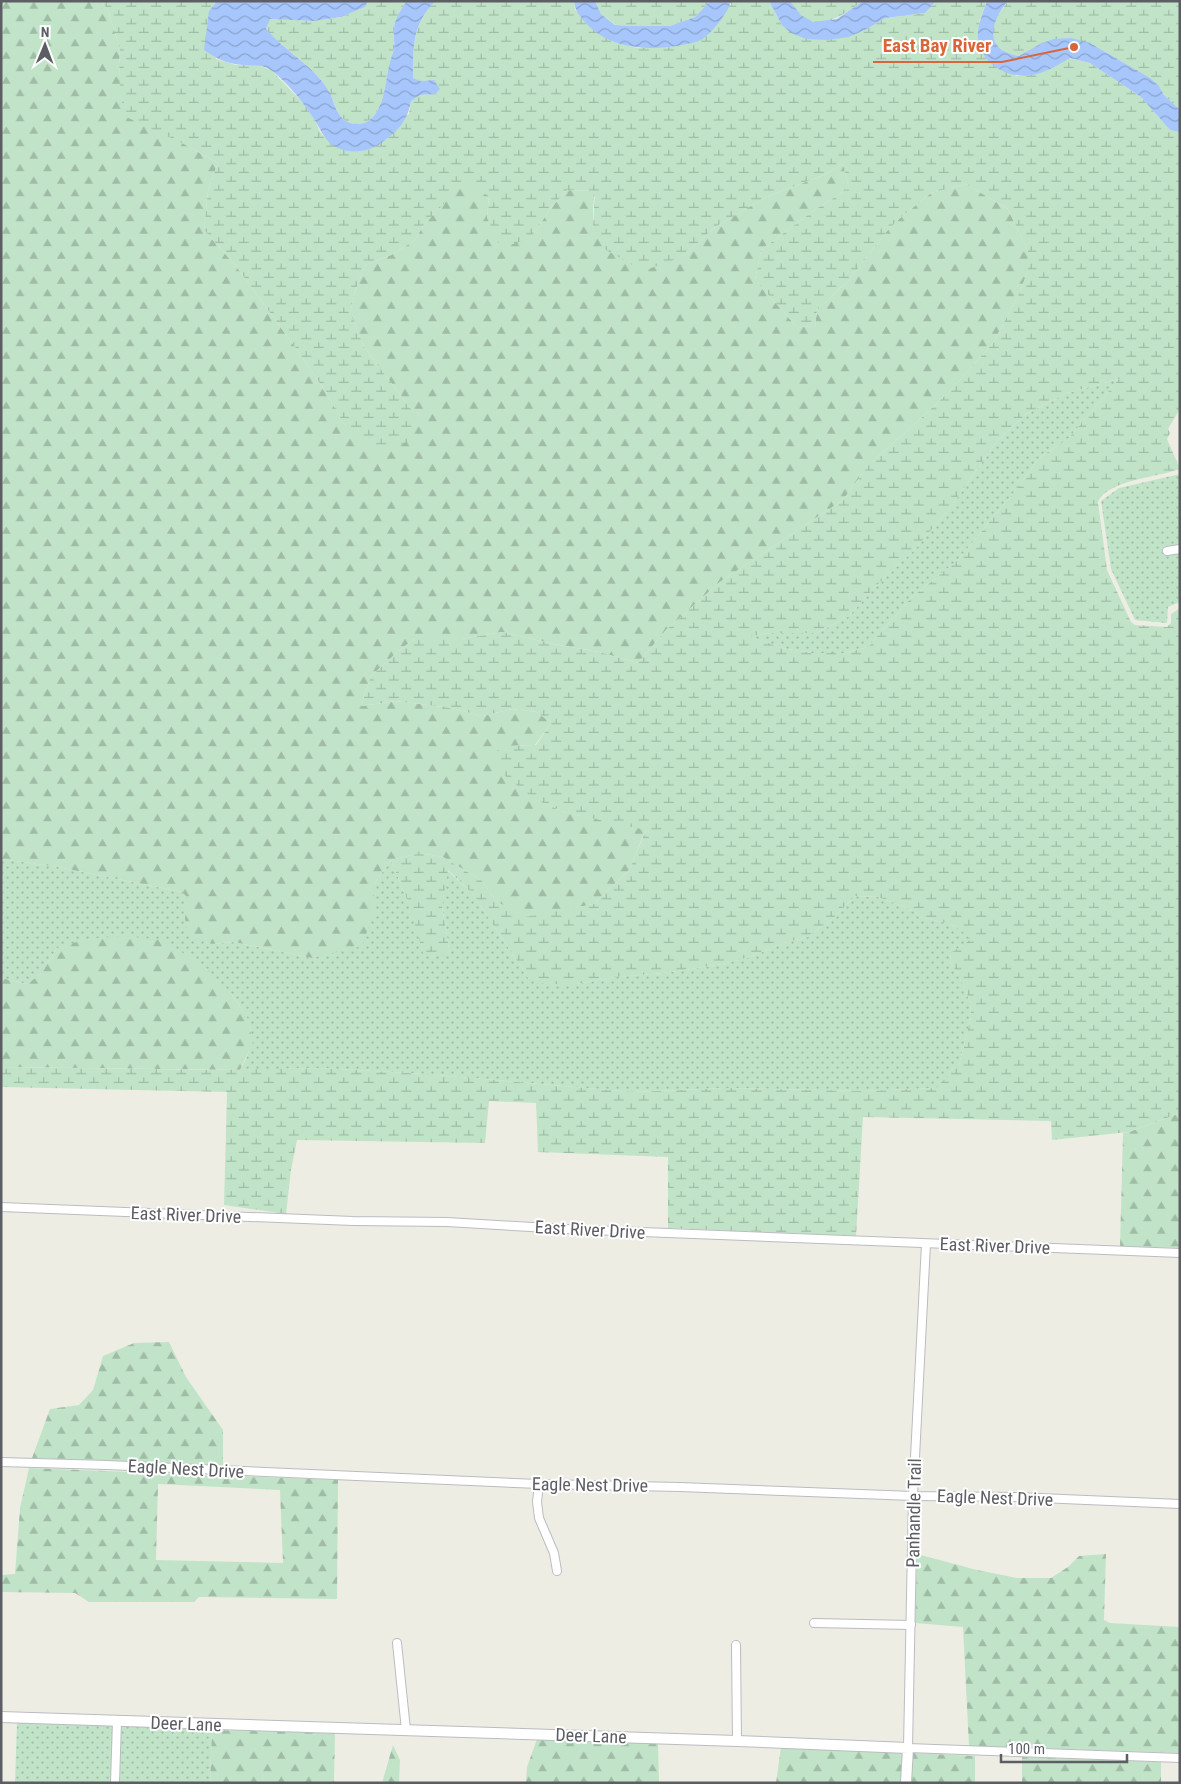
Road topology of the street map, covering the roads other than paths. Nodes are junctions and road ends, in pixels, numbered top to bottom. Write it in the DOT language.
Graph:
graph roads {
  1 [pos="1180,549"];
  2 [pos="1168,551"];
  3 [pos="1,1207"];
  4 [pos="926,1244"];
  5 [pos="1180,1253"];
  6 [pos="1,1462"];
  7 [pos="539,1484"];
  8 [pos="913,1496"];
  9 [pos="1180,1504"];
  10 [pos="557,1571"];
  11 [pos="814,1623"];
  12 [pos="911,1625"];
  13 [pos="397,1643"];
  14 [pos="736,1645"];
  15 [pos="1,1717"];
  16 [pos="117,1721"];
  17 [pos="406,1730"];
  18 [pos="737,1741"];
  19 [pos="908,1748"];
  20 [pos="1180,1758"];
  21 [pos="115,1783"];
  22 [pos="906,1783"];
  1 -- 2 [label="street"];
  3 -- 4 [label="street, East River Drive"];
  4 -- 5 [label="street, East River Drive"];
  4 -- 8 [label="street, Panhandle Trail"];
  6 -- 7 [label="street, Eagle Nest Drive"];
  7 -- 8 [label="street, Eagle Nest Drive"];
  7 -- 10 [label="street"];
  8 -- 9 [label="street, Eagle Nest Drive"];
  8 -- 12 [label="street, Panhandle Trail"];
  11 -- 12 [label="street"];
  12 -- 19 [label="street, Panhandle Trail"];
  13 -- 17 [label="street"];
  14 -- 18 [label="street"];
  15 -- 16 [label="street, Deer Lane"];
  16 -- 17 [label="street, Deer Lane"];
  16 -- 21 [label="street"];
  17 -- 18 [label="street, Deer Lane"];
  18 -- 19 [label="street, Deer Lane"];
  19 -- 20 [label="street, Deer Lane"];
  19 -- 22 [label="street, Panhandle Trail"];
}
